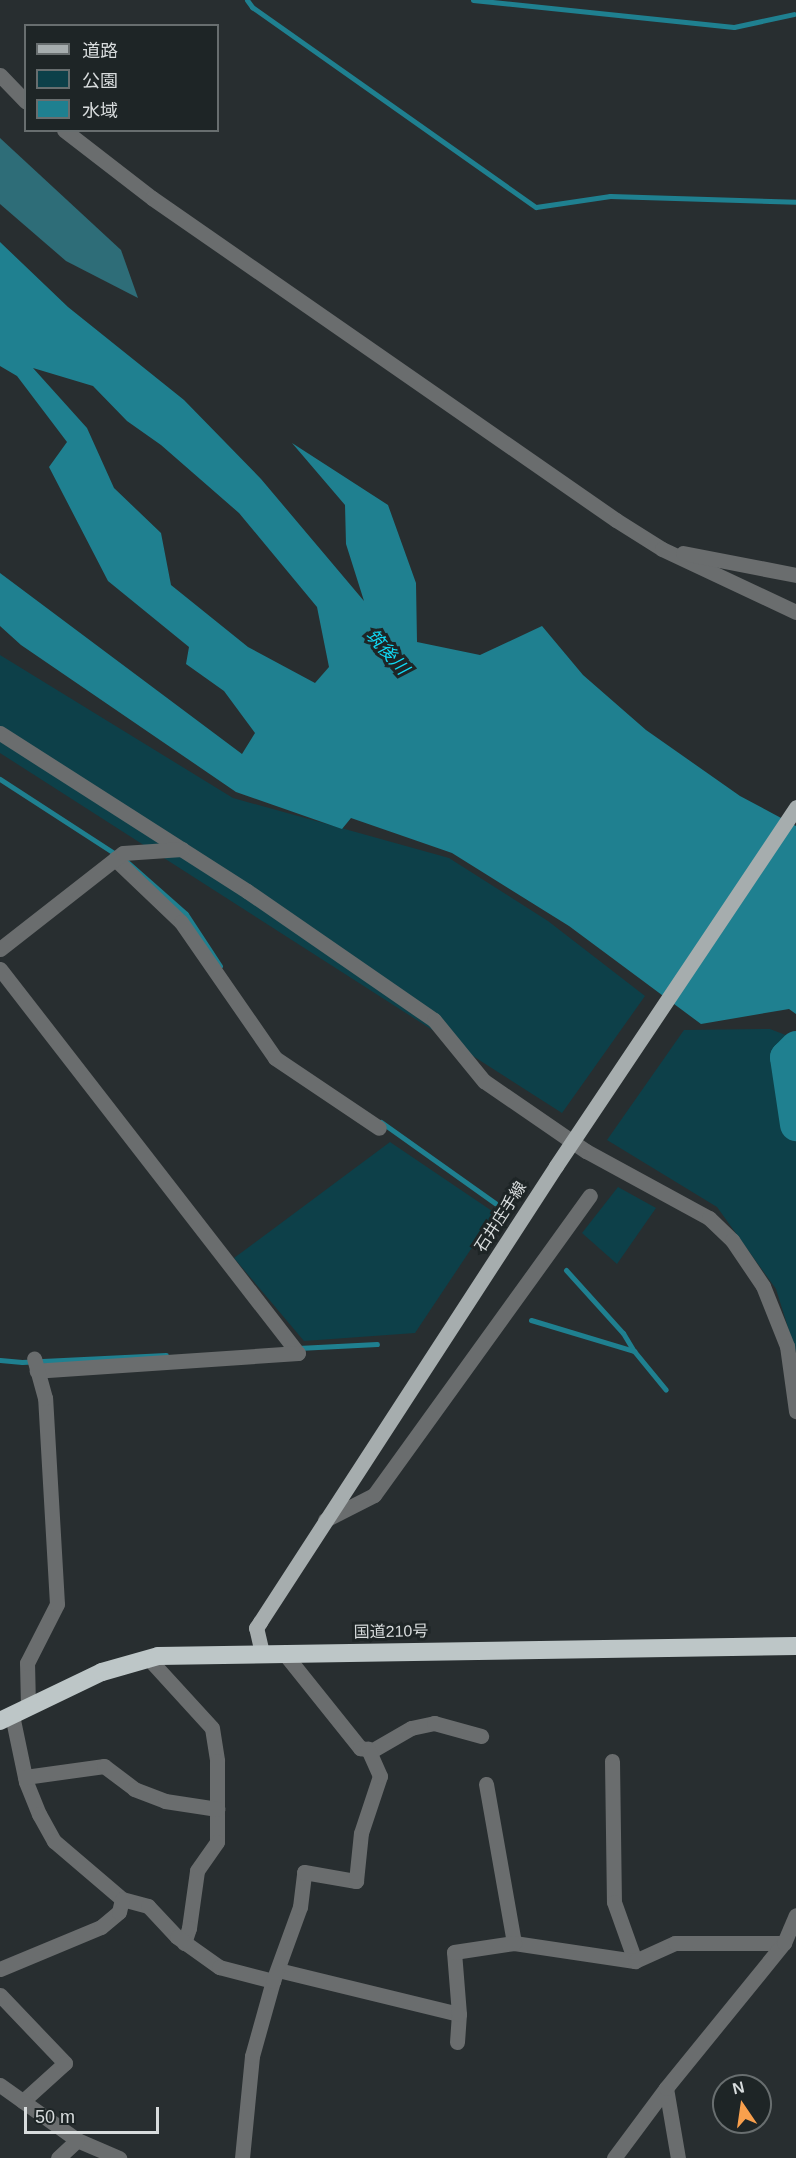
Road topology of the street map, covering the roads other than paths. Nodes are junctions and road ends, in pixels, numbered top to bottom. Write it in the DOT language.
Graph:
graph roads {
  1 [pos="0,75"];
  2 [pos="24,100"];
  3 [pos="67,132"];
  4 [pos="662,549"];
  5 [pos="796,575"];
  6 [pos="796,612"];
  7 [pos="0,733"];
  8 [pos="796,807"];
  9 [pos="182,849"];
  10 [pos="119,856"];
  11 [pos="0,950"];
  12 [pos="0,969"];
  13 [pos="379,1128"];
  14 [pos="572,1141"];
  15 [pos="590,1196"];
  16 [pos="796,1412"];
  17 [pos="325,1520"];
  18 [pos="796,1646"];
  19 [pos="262,1653"];
  20 [pos="284,1653"];
  21 [pos="149,1659"];
  22 [pos="14,1714"];
  23 [pos="482,1736"];
  24 [pos="368,1749"];
  25 [pos="612,1761"];
  26 [pos="25,1777"];
  27 [pos="486,1784"];
  28 [pos="217,1809"];
  29 [pos="122,1899"];
  30 [pos="796,1915"];
  31 [pos="184,1942"];
  32 [pos="514,1943"];
  33 [pos="784,1944"];
  34 [pos="635,1961"];
  35 [pos="0,1969"];
  36 [pos="276,1975"];
  37 [pos="0,1995"];
  38 [pos="459,2014"];
  39 [pos="457,2042"];
  40 [pos="0,2085"];
  41 [pos="666,2088"];
  42 [pos="23,2101"];
  43 [pos="77,2140"];
  44 [pos="58,2158"];
  45 [pos="120,2158"];
  46 [pos="242,2158"];
  47 [pos="614,2158"];
  48 [pos="678,2158"];
  1 -- 2 [label="street"];
  3 -- 4 [label="street"];
  4 -- 5 [label="street"];
  4 -- 6 [label="street"];
  7 -- 9 [label="street"];
  8 -- 14 [label="main road, 石井庄手線"];
  9 -- 10 [label="street"];
  9 -- 14 [label="street"];
  10 -- 11 [label="street"];
  10 -- 13 [label="street"];
  12 -- 22 [label="street"];
  14 -- 16 [label="street"];
  14 -- 17 [label="main road, 石井庄手線"];
  15 -- 17 [label="street"];
  17 -- 19 [label="main road, 石井庄手線"];
  18 -- 20 [label="highway, 国道210号"];
  19 -- 20 [label="highway, 国道210号"];
  19 -- 21 [label="highway, 国道210号"];
  20 -- 24 [label="street"];
  21 -- 22 [label="highway, 国道210号"];
  21 -- 28 [label="street"];
  22 -- 26 [label="street"];
  23 -- 24 [label="street"];
  24 -- 36 [label="street"];
  25 -- 34 [label="street"];
  26 -- 28 [label="street"];
  26 -- 29 [label="street"];
  27 -- 32 [label="street"];
  28 -- 31 [label="street"];
  29 -- 31 [label="street"];
  29 -- 35 [label="street"];
  30 -- 33 [label="street"];
  31 -- 36 [label="street"];
  32 -- 34 [label="street"];
  32 -- 38 [label="street"];
  33 -- 34 [label="street"];
  33 -- 41 [label="street"];
  36 -- 38 [label="street"];
  36 -- 46 [label="street"];
  37 -- 42 [label="street"];
  38 -- 39 [label="street"];
  40 -- 42 [label="street"];
  41 -- 47 [label="street"];
  41 -- 48 [label="street"];
  42 -- 43 [label="street"];
  43 -- 44 [label="street"];
  43 -- 45 [label="street"];
}
